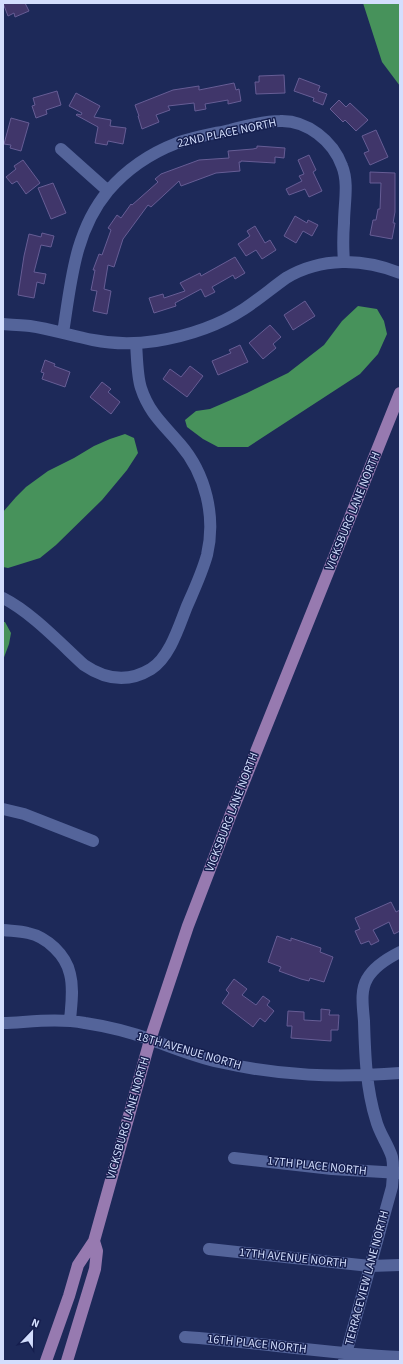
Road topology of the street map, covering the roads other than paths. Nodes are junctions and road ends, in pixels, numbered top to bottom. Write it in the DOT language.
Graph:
graph roads {
  1 [pos="61,149"];
  2 [pos="108,191"];
  3 [pos="344,262"];
  4 [pos="400,273"];
  5 [pos="3,324"];
  6 [pos="63,333"];
  7 [pos="136,343"];
  8 [pos="400,393"];
  9 [pos="3,598"];
  10 [pos="3,809"];
  11 [pos="93,841"];
  12 [pos="3,930"];
  13 [pos="400,952"];
  14 [pos="70,1021"];
  15 [pos="3,1023"];
  16 [pos="150,1040"];
  17 [pos="400,1073"];
  18 [pos="367,1075"];
  19 [pos="234,1158"];
  20 [pos="397,1173"];
  21 [pos="94,1241"];
  22 [pos="209,1249"];
  23 [pos="400,1265"];
  24 [pos="370,1266"];
  25 [pos="185,1337"];
  26 [pos="400,1357"];
  27 [pos="345,1358"];
  28 [pos="46,1361"];
  29 [pos="67,1361"];
  1 -- 2 [label="street"];
  2 -- 3 [label="street, 22ND PLACE NORTH"];
  2 -- 6 [label="street, 22ND PLACE NORTH"];
  3 -- 4 [label="street"];
  3 -- 7 [label="street"];
  5 -- 6 [label="street"];
  6 -- 7 [label="street"];
  7 -- 9 [label="street"];
  8 -- 16 [label="main road, VICKSBURG LANE NORTH"];
  10 -- 11 [label="street"];
  12 -- 14 [label="street"];
  13 -- 18 [label="street, TERRACEVIEW LANE NORTH"];
  14 -- 15 [label="street, 18TH AVENUE NORTH"];
  14 -- 16 [label="street, 18TH AVENUE NORTH"];
  16 -- 18 [label="street, 18TH AVENUE NORTH"];
  16 -- 21 [label="main road, VICKSBURG LANE NORTH"];
  17 -- 18 [label="street, 18TH AVENUE NORTH"];
  18 -- 20 [label="street, TERRACEVIEW LANE NORTH"];
  19 -- 20 [label="street, 17TH PLACE NORTH"];
  20 -- 24 [label="street, TERRACEVIEW LANE NORTH"];
  21 -- 28 [label="main road, VICKSBURG LANE NORTH"];
  21 -- 29 [label="main road, VICKSBURG LANE NORTH"];
  22 -- 24 [label="street, 17TH AVENUE NORTH"];
  23 -- 24 [label="street, 17TH AVENUE NORTH"];
  24 -- 27 [label="street, TERRACEVIEW LANE NORTH"];
  25 -- 27 [label="street, 16TH PLACE NORTH"];
  26 -- 27 [label="street, 16TH PLACE NORTH"];
}
